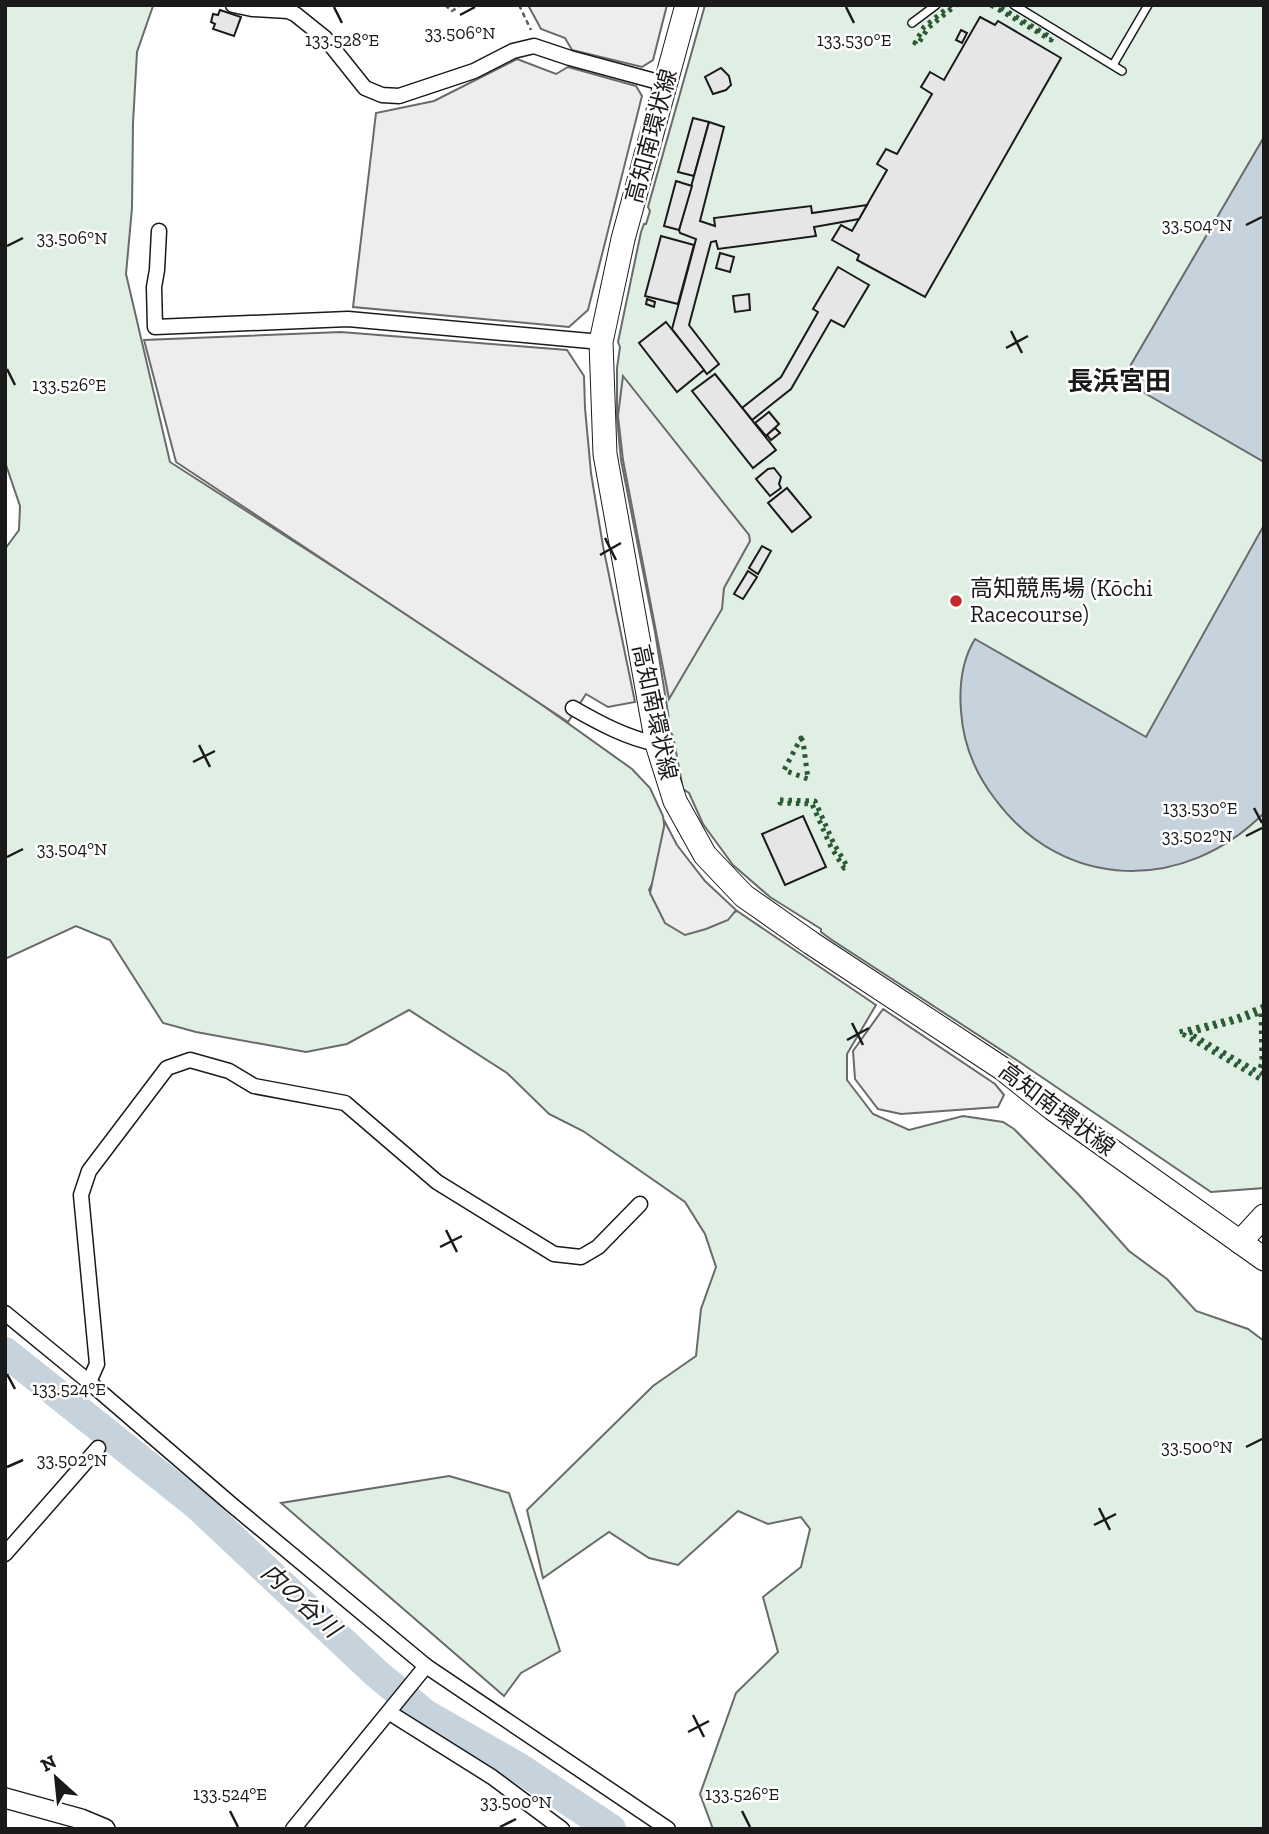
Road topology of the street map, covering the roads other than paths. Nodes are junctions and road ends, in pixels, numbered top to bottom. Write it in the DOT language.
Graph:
graph roads {
  1 [pos="233,5"];
  2 [pos="687,5"];
  3 [pos="936,5"];
  4 [pos="1014,5"];
  5 [pos="1148,5"];
  6 [pos="912,23"];
  7 [pos="1113,65"];
  8 [pos="1122,71"];
  9 [pos="666,84"];
  10 [pos="159,231"];
  11 [pos="601,342"];
  12 [pos="573,708"];
  13 [pos="657,744"];
  14 [pos="640,1204"];
  15 [pos="1264,1216"];
  16 [pos="1240,1241"];
  17 [pos="1264,1259"];
  18 [pos="5,1313"];
  19 [pos="89,1382"];
  20 [pos="98,1448"];
  21 [pos="5,1554"];
  22 [pos="423,1670"];
  23 [pos="392,1710"];
  24 [pos="5,1798"];
  25 [pos="105,1829"];
  26 [pos="293,1829"];
  27 [pos="562,1829"];
  28 [pos="668,1829"];
  1 -- 9 [label="street"];
  2 -- 9 [label="main road, 高知南環状線"];
  3 -- 6 [label="lane"];
  4 -- 7 [label="lane"];
  5 -- 7 [label="lane"];
  7 -- 8 [label="lane"];
  9 -- 11 [label="main road, 高知南環状線"];
  10 -- 11 [label="street"];
  11 -- 13 [label="main road, 高知南環状線"];
  12 -- 13 [label="street"];
  13 -- 16 [label="main road, 高知南環状線"];
  14 -- 19 [label="street"];
  15 -- 16 [label="main road"];
  16 -- 17 [label="main road, 高知南環状線"];
  18 -- 19 [label="street"];
  19 -- 22 [label="street"];
  20 -- 21 [label="street"];
  22 -- 23 [label="street"];
  22 -- 28 [label="street"];
  23 -- 26 [label="street"];
  23 -- 27 [label="street"];
  24 -- 25 [label="street"];
}
